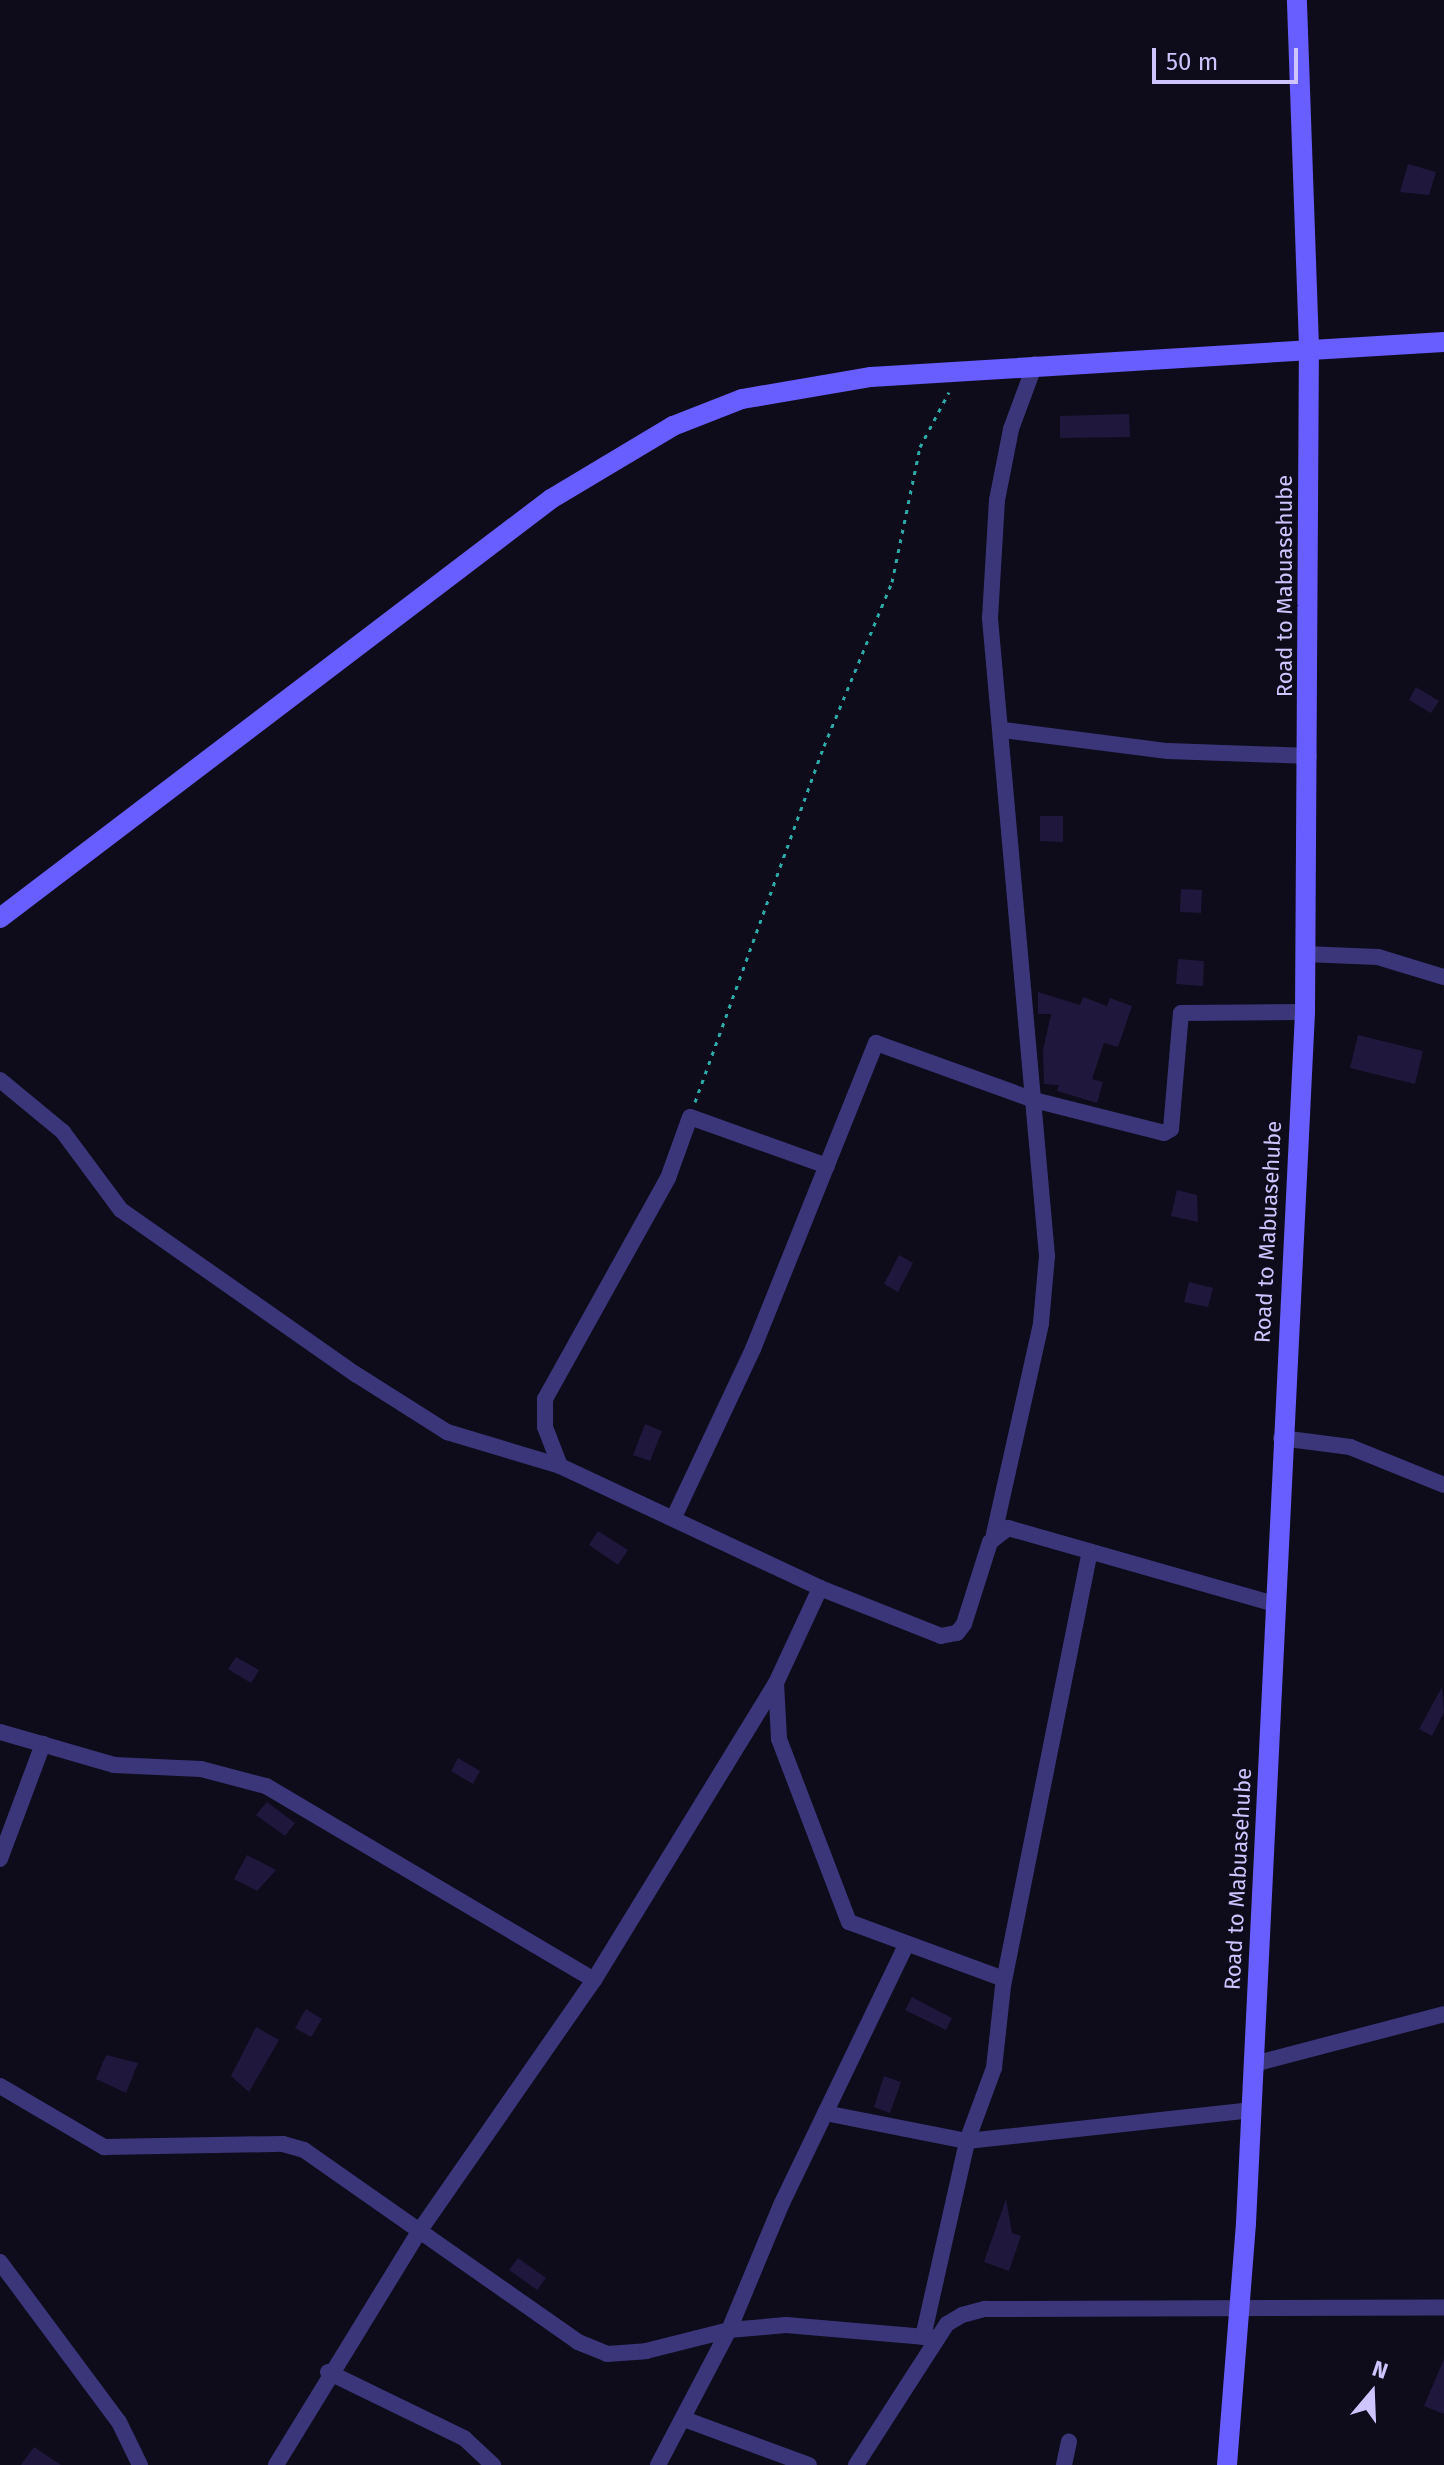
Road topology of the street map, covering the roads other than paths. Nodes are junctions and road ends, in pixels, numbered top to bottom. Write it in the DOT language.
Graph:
graph roads {
  1 [pos="1297,0"];
  2 [pos="1444,342"];
  3 [pos="1309,347"];
  4 [pos="1035,364"];
  5 [pos="1003,730"];
  6 [pos="1309,756"];
  7 [pos="0,918"];
  8 [pos="1305,954"];
  9 [pos="1444,977"];
  10 [pos="1305,1012"];
  11 [pos="0,1080"];
  12 [pos="1034,1100"];
  13 [pos="827,1166"];
  14 [pos="1281,1438"];
  15 [pos="560,1466"];
  16 [pos="1444,1485"];
  17 [pos="674,1517"];
  18 [pos="994,1534"];
  19 [pos="1090,1552"];
  20 [pos="820,1588"];
  21 [pos="1275,1604"];
  22 [pos="776,1683"];
  23 [pos="0,1732"];
  24 [pos="43,1744"];
  25 [pos="0,1859"];
  26 [pos="906,1945"];
  27 [pos="1004,1979"];
  28 [pos="594,1980"];
  29 [pos="1444,2014"];
  30 [pos="1254,2064"];
  31 [pos="0,2086"];
  32 [pos="1252,2110"];
  33 [pos="825,2113"];
  34 [pos="967,2141"];
  35 [pos="418,2233"];
  36 [pos="0,2262"];
  37 [pos="1240,2306"];
  38 [pos="1444,2307"];
  39 [pos="729,2330"];
  40 [pos="930,2337"];
  41 [pos="328,2372"];
  42 [pos="684,2419"];
  43 [pos="1069,2442"];
  44 [pos="140,2465"];
  45 [pos="276,2465"];
  46 [pos="493,2465"];
  47 [pos="658,2465"];
  48 [pos="809,2465"];
  49 [pos="856,2465"];
  50 [pos="1064,2465"];
  51 [pos="1227,2465"];
  1 -- 3 [label="main road, Road to Mabuasehube"];
  2 -- 3 [label="main road"];
  3 -- 4 [label="main road"];
  3 -- 6 [label="main road, Road to Mabuasehube"];
  4 -- 5 [label="street"];
  4 -- 7 [label="main road"];
  5 -- 6 [label="street"];
  5 -- 12 [label="street"];
  6 -- 8 [label="main road, Road to Mabuasehube"];
  8 -- 9 [label="street"];
  8 -- 10 [label="main road, Road to Mabuasehube"];
  10 -- 12 [label="street"];
  10 -- 14 [label="main road, Road to Mabuasehube"];
  11 -- 15 [label="street"];
  12 -- 13 [label="street"];
  12 -- 18 [label="street"];
  13 -- 15 [label="street"];
  13 -- 17 [label="street"];
  14 -- 16 [label="street"];
  14 -- 21 [label="main road, Road to Mabuasehube"];
  15 -- 17 [label="street"];
  17 -- 20 [label="street"];
  18 -- 19 [label="street"];
  18 -- 20 [label="street"];
  19 -- 21 [label="street"];
  19 -- 27 [label="street"];
  20 -- 22 [label="street"];
  21 -- 30 [label="main road, Road to Mabuasehube"];
  22 -- 26 [label="street"];
  22 -- 28 [label="street"];
  23 -- 24 [label="street"];
  24 -- 25 [label="street"];
  24 -- 28 [label="street"];
  26 -- 27 [label="street"];
  26 -- 33 [label="street"];
  27 -- 34 [label="street"];
  28 -- 35 [label="street"];
  29 -- 30 [label="street"];
  30 -- 32 [label="main road, Road to Mabuasehube"];
  31 -- 35 [label="street"];
  32 -- 34 [label="street"];
  32 -- 37 [label="main road, Road to Mabuasehube"];
  33 -- 34 [label="street"];
  33 -- 39 [label="street"];
  34 -- 40 [label="street"];
  35 -- 39 [label="street"];
  35 -- 41 [label="street"];
  36 -- 44 [label="street"];
  37 -- 38 [label="street"];
  37 -- 40 [label="street"];
  37 -- 51 [label="main road, Road to Mabuasehube"];
  39 -- 40 [label="street"];
  39 -- 42 [label="street"];
  40 -- 49 [label="street"];
  41 -- 45 [label="street"];
  41 -- 46 [label="street"];
  42 -- 47 [label="street"];
  42 -- 48 [label="street"];
  43 -- 50 [label="street"];
}
